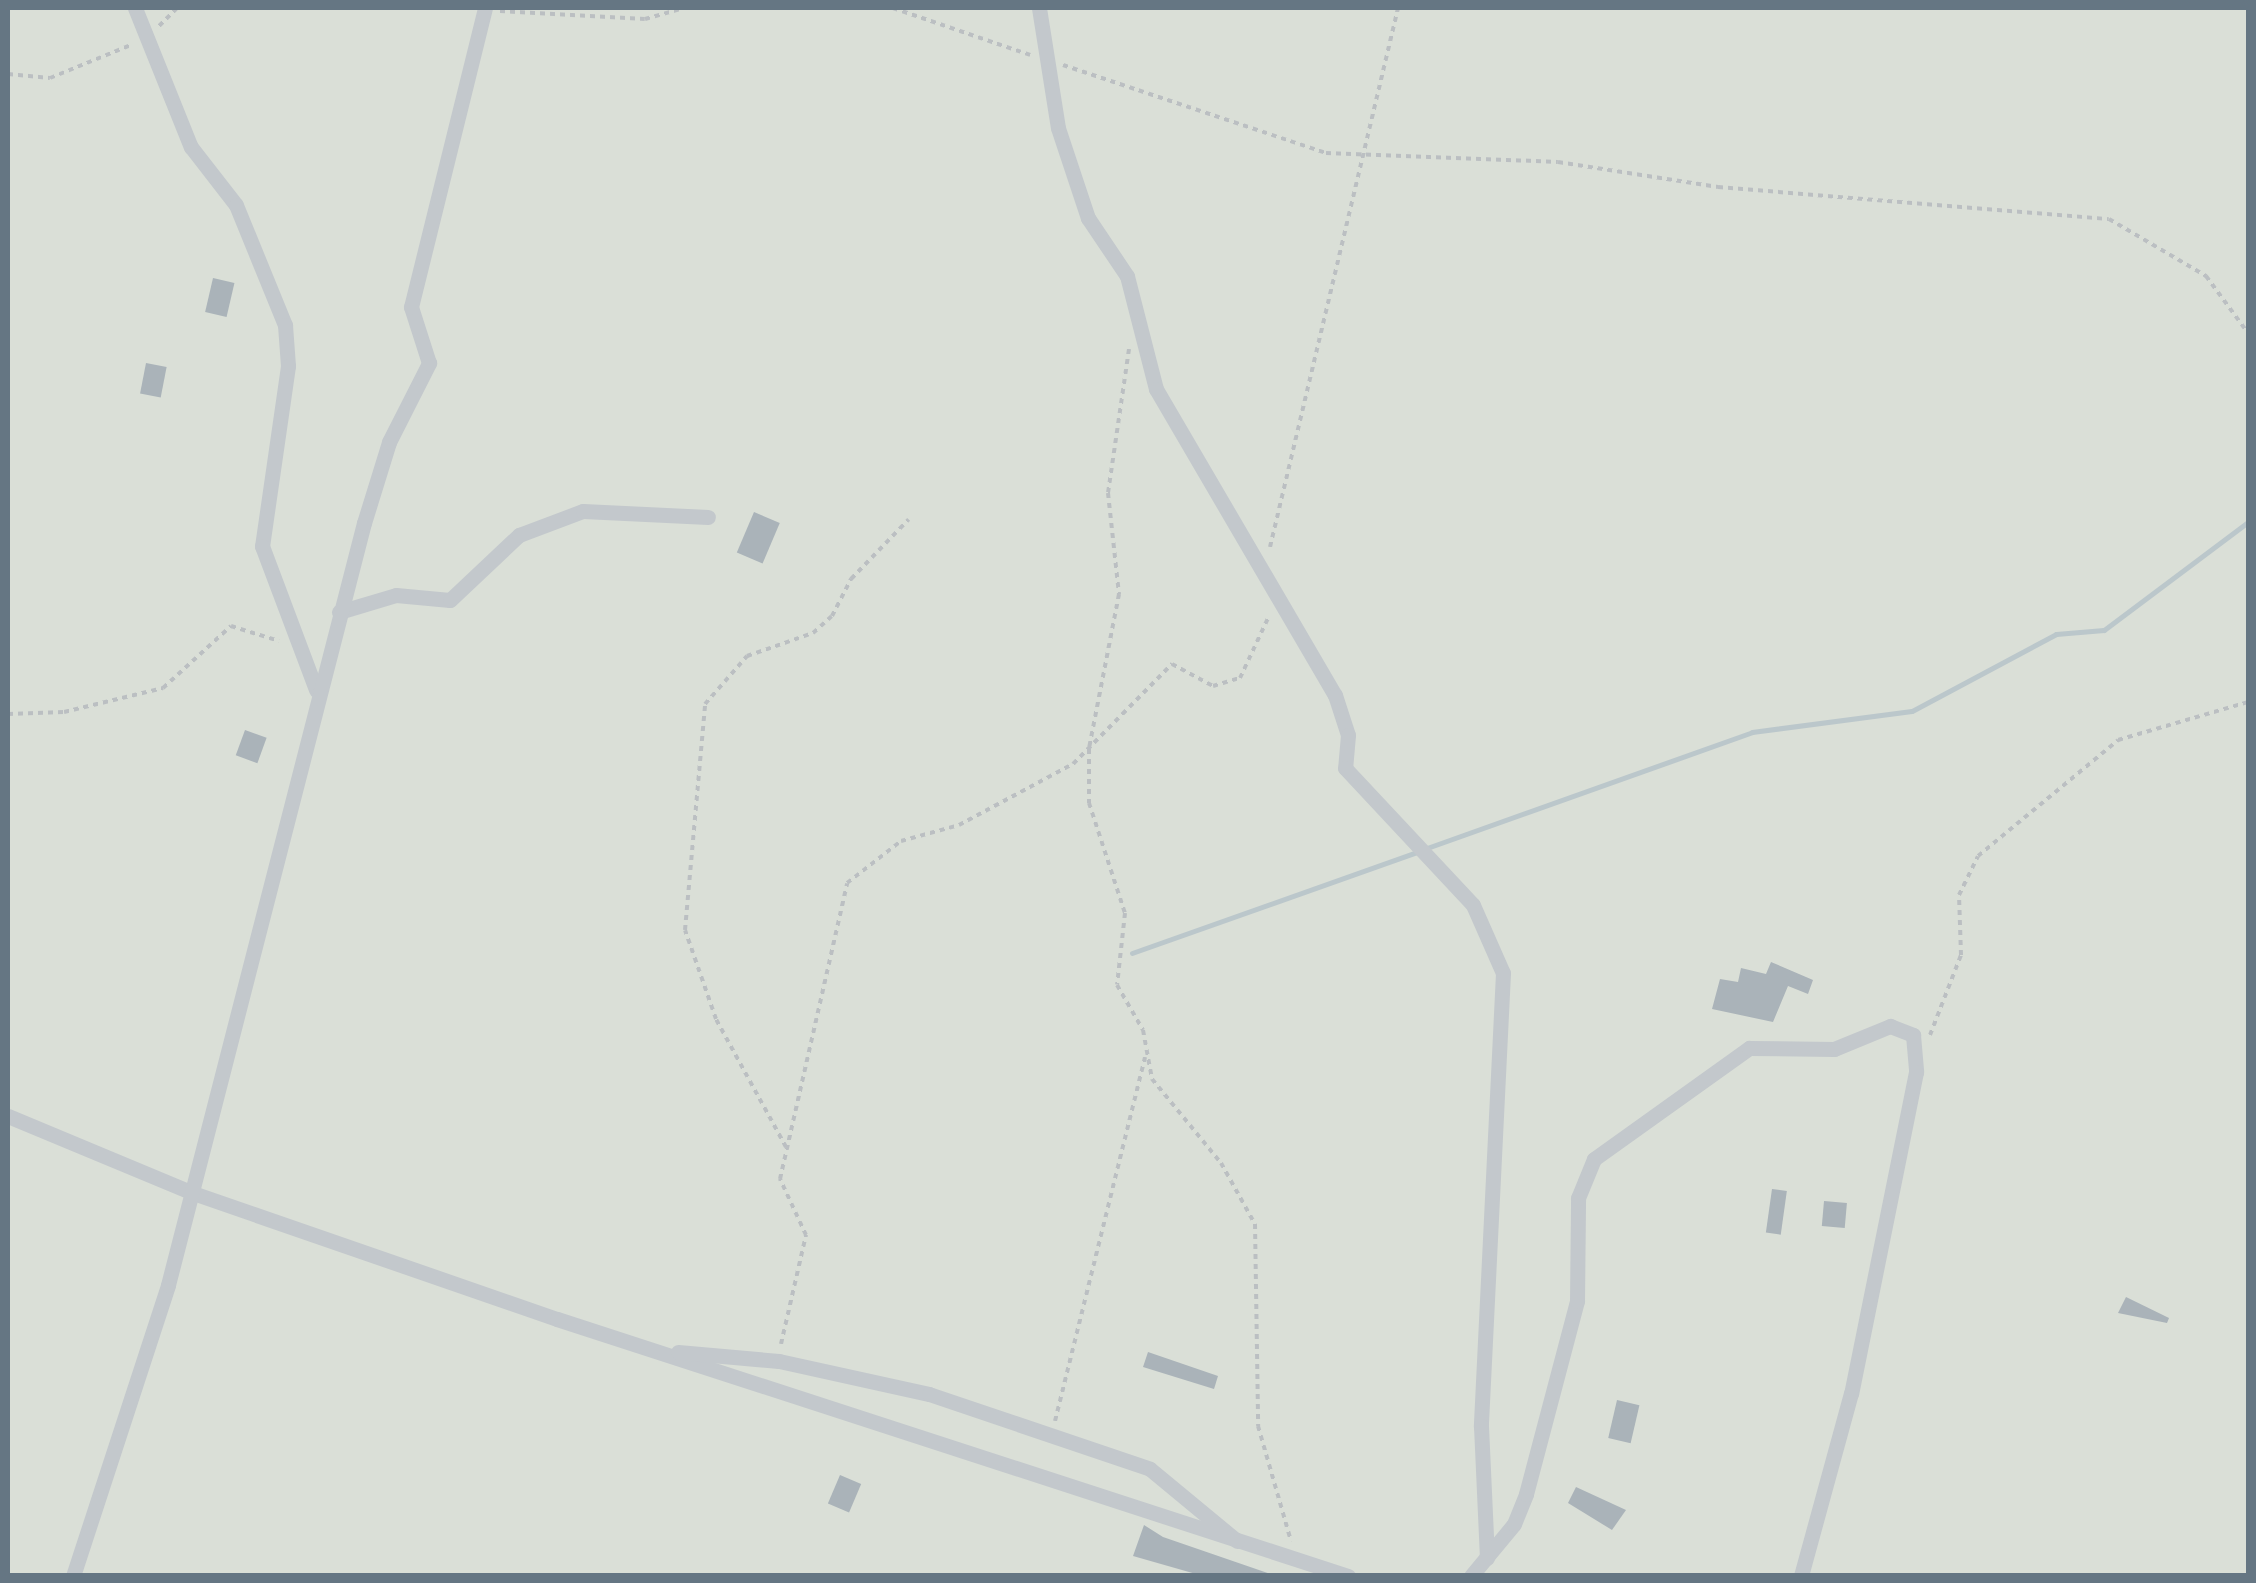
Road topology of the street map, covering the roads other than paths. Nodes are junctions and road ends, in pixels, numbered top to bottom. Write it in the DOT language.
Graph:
graph roads {
  1 [pos="135,8"];
  2 [pos="1040,8"];
  3 [pos="485,10"];
  4 [pos="708,516"];
  5 [pos="338,612"];
  6 [pos="316,690"];
  7 [pos="8,1116"];
  8 [pos="193,1193"];
  9 [pos="649,1349"];
  10 [pos="1239,1543"];
  11 [pos="1487,1558"];
  12 [pos="73,1576"];
  13 [pos="1348,1576"];
  14 [pos="1472,1576"];
  15 [pos="1801,1576"];
  1 -- 6 [label="street"];
  2 -- 11 [label="street"];
  3 -- 5 [label="street"];
  4 -- 5 [label="street"];
  5 -- 6 [label="street"];
  6 -- 8 [label="street"];
  7 -- 8 [label="street"];
  8 -- 9 [label="street"];
  8 -- 12 [label="street"];
  9 -- 10 [label="street"];
  9 -- 10 [label="street"];
  10 -- 13 [label="street"];
  11 -- 14 [label="street"];
  11 -- 15 [label="street"];
}
